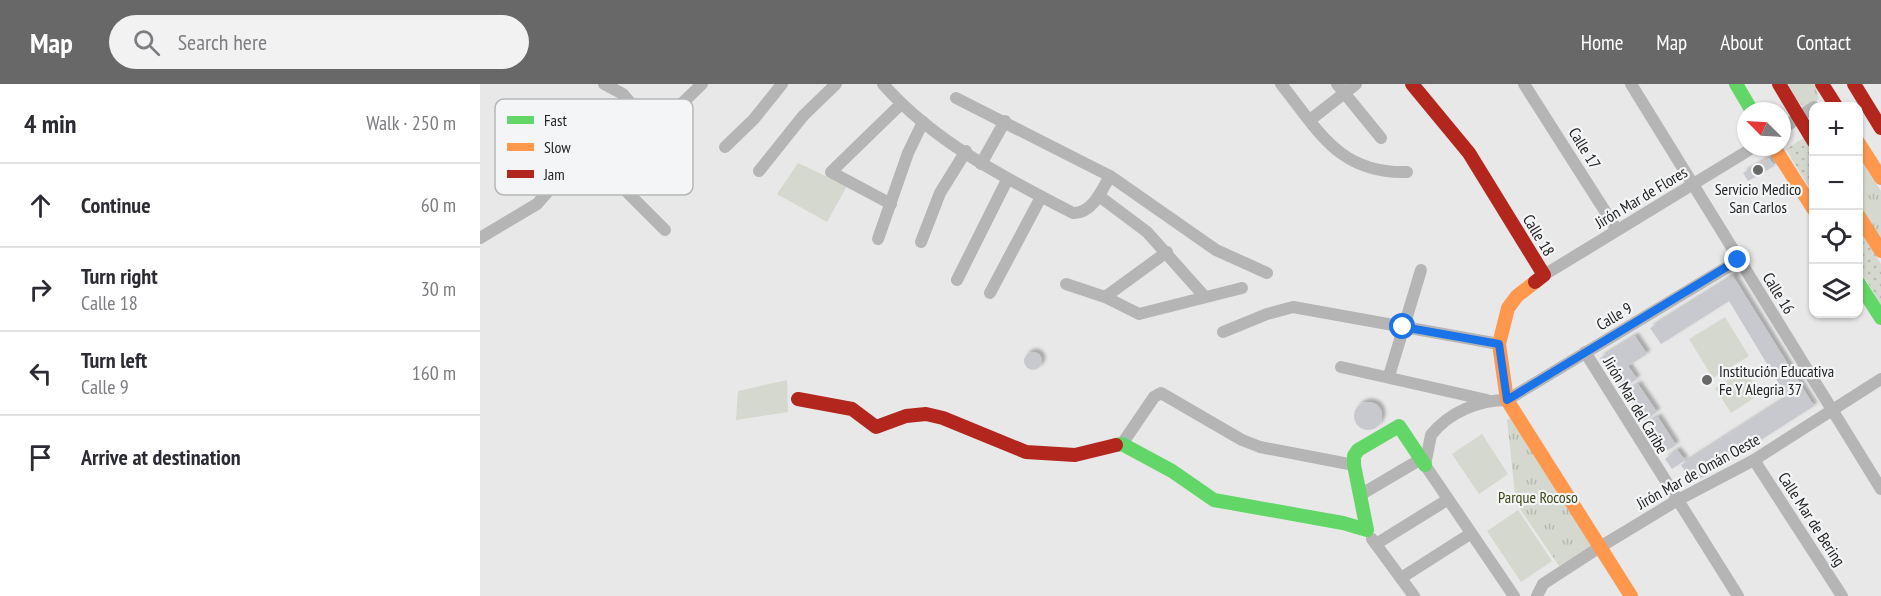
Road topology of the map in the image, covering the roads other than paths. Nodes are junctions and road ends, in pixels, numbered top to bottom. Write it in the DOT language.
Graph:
graph roads {
  1 [pos="607,84"];
  2 [pos="702,84"];
  3 [pos="782,84"];
  4 [pos="836,84"];
  5 [pos="883,84"];
  6 [pos="1281,84"];
  7 [pos="1356,84"];
  8 [pos="1412,84"];
  9 [pos="1524,84"];
  10 [pos="1630,84"];
  11 [pos="1736,84"];
  12 [pos="1779,84"];
  13 [pos="1849,84"];
  14 [pos="1854,84"];
  15 [pos="1341,89"];
  16 [pos="1829,96"];
  17 [pos="956,98"];
  18 [pos="628,99"];
  19 [pos="686,99"];
  20 [pos="1747,102"];
  21 [pos="901,104"];
  22 [pos="1809,111"];
  23 [pos="1799,118"];
  24 [pos="1310,120"];
  25 [pos="1005,121"];
  26 [pos="923,122"];
  27 [pos="1791,123"];
  28 [pos="1881,128"];
  29 [pos="1809,134"];
  30 [pos="1381,138"];
  31 [pos="725,147"];
  32 [pos="1863,150"];
  33 [pos="966,152"];
  34 [pos="1740,156"];
  35 [pos="1780,156"];
  36 [pos="981,164"];
  37 [pos="759,171"];
  38 [pos="1407,172"];
  39 [pos="1110,176"];
  40 [pos="1881,178"];
  41 [pos="1007,180"];
  42 [pos="1694,185"];
  43 [pos="546,195"];
  44 [pos="630,195"];
  45 [pos="1099,196"];
  46 [pos="1041,197"];
  47 [pos="1809,202"];
  48 [pos="891,204"];
  49 [pos="1863,223"];
  50 [pos="666,230"];
  51 [pos="1617,230"];
  52 [pos="480,238"];
  53 [pos="878,238"];
  54 [pos="921,242"];
  55 [pos="1881,251"];
  56 [pos="1167,252"];
  57 [pos="1738,260"];
  58 [pos="1420,270"];
  59 [pos="1267,273"];
  60 [pos="1544,275"];
  61 [pos="957,280"];
  62 [pos="1066,284"];
  63 [pos="1242,288"];
  64 [pos="1863,290"];
  65 [pos="990,293"];
  66 [pos="1105,297"];
  67 [pos="1205,297"];
  68 [pos="1881,318"];
  69 [pos="1403,327"];
  70 [pos="1223,332"];
  71 [pos="1499,344"];
  72 [pos="1585,352"];
  73 [pos="1341,367"];
  74 [pos="1389,376"];
  75 [pos="1881,379"];
  76 [pos="798,399"];
  77 [pos="1487,400"];
  78 [pos="1507,400"];
  79 [pos="1832,410"];
  80 [pos="1122,444"];
  81 [pos="1754,460"];
  82 [pos="1423,462"];
  83 [pos="1354,465"];
  84 [pos="1881,489"];
  85 [pos="1360,495"];
  86 [pos="1447,500"];
  87 [pos="1676,501"];
  88 [pos="1366,530"];
  89 [pos="1470,534"];
  90 [pos="1376,544"];
  91 [pos="1600,547"];
  92 [pos="1401,579"];
  93 [pos="1413,596"];
  94 [pos="1514,596"];
  95 [pos="1537,596"];
  96 [pos="1631,596"];
  97 [pos="1738,596"];
  98 [pos="1842,596"];
  1 -- 18 [label="street"];
  2 -- 19 [label="street"];
  3 -- 31 [label="street"];
  4 -- 37 [label="street"];
  5 -- 21 [label="street"];
  6 -- 24 [label="street"];
  7 -- 15 [label="street"];
  8 -- 60 [label="street, Calle 18"];
  9 -- 51 [label="street, Calle 17"];
  10 -- 42 [label="street, Calle 16"];
  11 -- 20 [label="street"];
  12 -- 23 [label="street"];
  13 -- 16 [label="street"];
  14 -- 28 [label="street"];
  15 -- 24 [label="street"];
  15 -- 30 [label="street"];
  17 -- 25 [label="street"];
  21 -- 26 [label="street"];
  21 -- 48 [label="street"];
  22 -- 23 [label="street"];
  23 -- 27 [label="street"];
  23 -- 29 [label="street"];
  24 -- 38 [label="street"];
  25 -- 36 [label="street"];
  25 -- 39 [label="street"];
  26 -- 33 [label="street"];
  26 -- 48 [label="street"];
  32 -- 40 [label="street"];
  33 -- 36 [label="street"];
  33 -- 54 [label="street"];
  34 -- 42 [label="street, Jirón Mar de Flores"];
  35 -- 47 [label="street"];
  36 -- 41 [label="street"];
  39 -- 45 [label="street"];
  39 -- 59 [label="street"];
  41 -- 46 [label="street"];
  41 -- 61 [label="street"];
  42 -- 51 [label="street, Jirón Mar de Flores"];
  42 -- 57 [label="street, Calle 16"];
  43 -- 52 [label="street"];
  44 -- 50 [label="street"];
  45 -- 46 [label="street"];
  45 -- 56 [label="street"];
  46 -- 65 [label="street"];
  48 -- 53 [label="street"];
  49 -- 55 [label="street"];
  51 -- 60 [label="street, Jirón Mar de Flores"];
  56 -- 66 [label="street"];
  56 -- 67 [label="street"];
  57 -- 72 [label="street, Calle 9"];
  57 -- 79 [label="street, Calle 16"];
  58 -- 69 [label="street"];
  60 -- 71 [label="street, Calle 18"];
  62 -- 66 [label="street"];
  63 -- 67 [label="street"];
  64 -- 68 [label="street"];
  66 -- 67 [label="street"];
  69 -- 70 [label="street"];
  69 -- 71 [label="street"];
  69 -- 74 [label="street"];
  71 -- 78 [label="street, Calle 18"];
  72 -- 78 [label="street, Calle 9"];
  72 -- 87 [label="street, Jirón Mar del Caribe"];
  73 -- 74 [label="street"];
  74 -- 77 [label="street"];
  75 -- 79 [label="street, Jirón Mar de Omán Oeste"];
  76 -- 80 [label="street"];
  77 -- 78 [label="street"];
  77 -- 82 [label="street"];
  78 -- 91 [label="street, Calle 18"];
  79 -- 81 [label="street, Jirón Mar de Omán Oeste"];
  79 -- 84 [label="street, Calle 16"];
  80 -- 83 [label="street"];
  80 -- 88 [label="street"];
  81 -- 87 [label="street, Jirón Mar de Omán Oeste"];
  81 -- 98 [label="street, Calle Mar de Bering"];
  82 -- 83 [label="street"];
  82 -- 85 [label="street"];
  82 -- 86 [label="street"];
  83 -- 85 [label="street"];
  85 -- 88 [label="street"];
  86 -- 89 [label="street"];
  86 -- 90 [label="street"];
  87 -- 91 [label="street, Jirón Mar de Omán Oeste"];
  87 -- 97 [label="street, Jirón Mar del Caribe"];
  88 -- 90 [label="street"];
  89 -- 92 [label="street"];
  89 -- 94 [label="street"];
  90 -- 92 [label="street"];
  91 -- 95 [label="street, Jirón Mar de Omán Oeste"];
  91 -- 96 [label="street, Calle 18"];
  92 -- 93 [label="street"];
}
